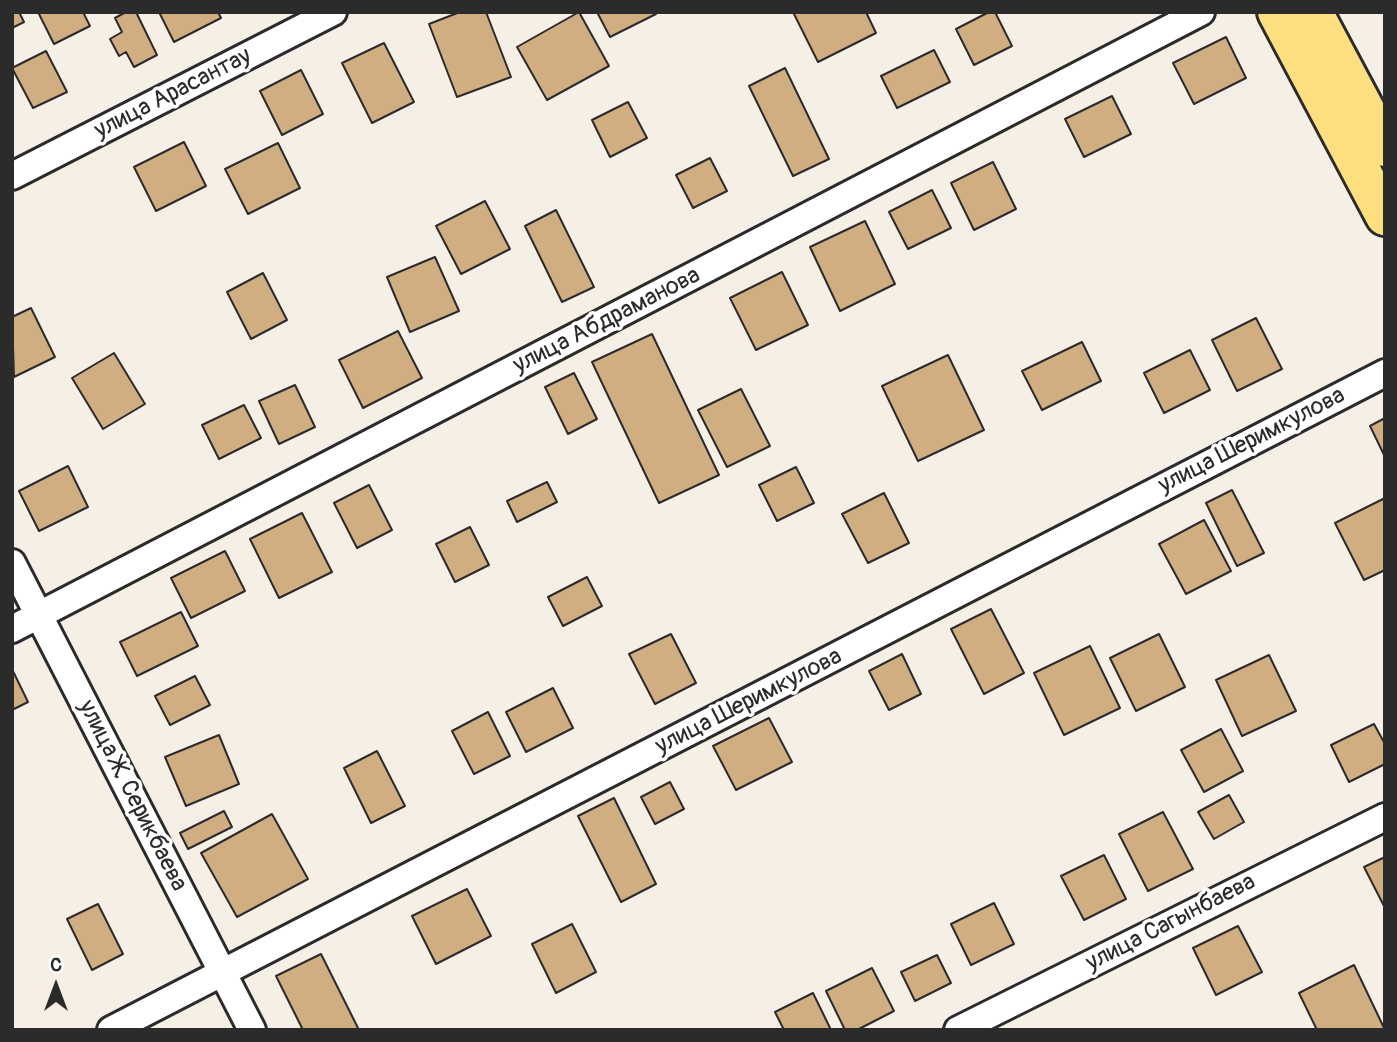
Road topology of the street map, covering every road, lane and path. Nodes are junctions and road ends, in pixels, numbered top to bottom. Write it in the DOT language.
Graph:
graph roads {
  1 [pos="333,12"];
  2 [pos="1201,12"];
  3 [pos="1277,12"];
  4 [pos="1313,12"];
  5 [pos="1385,147"];
  6 [pos="12,176"];
  7 [pos="1385,216"];
  8 [pos="1385,373"];
  9 [pos="12,563"];
  10 [pos="39,615"];
  11 [pos="12,629"];
  12 [pos="1385,817"];
  13 [pos="224,974"];
  14 [pos="111,1030"];
  15 [pos="252,1030"];
  16 [pos="958,1030"];
  1 -- 6 [label="street, улица Арасантау"];
  2 -- 10 [label="street, улица Абдраманова"];
  3 -- 7 [label="main road"];
  4 -- 5 [label="main road"];
  8 -- 13 [label="street, улица Шеримкулова"];
  9 -- 10 [label="street, улица Ж. Серикбаева"];
  10 -- 11 [label="street, улица Абдраманова"];
  10 -- 13 [label="street, улица Ж. Серикбаева"];
  12 -- 16 [label="street, улица Сагынбаева"];
  13 -- 14 [label="street, улица Шеримкулова"];
  13 -- 15 [label="street, улица Ж. Серикбаева"];
}
